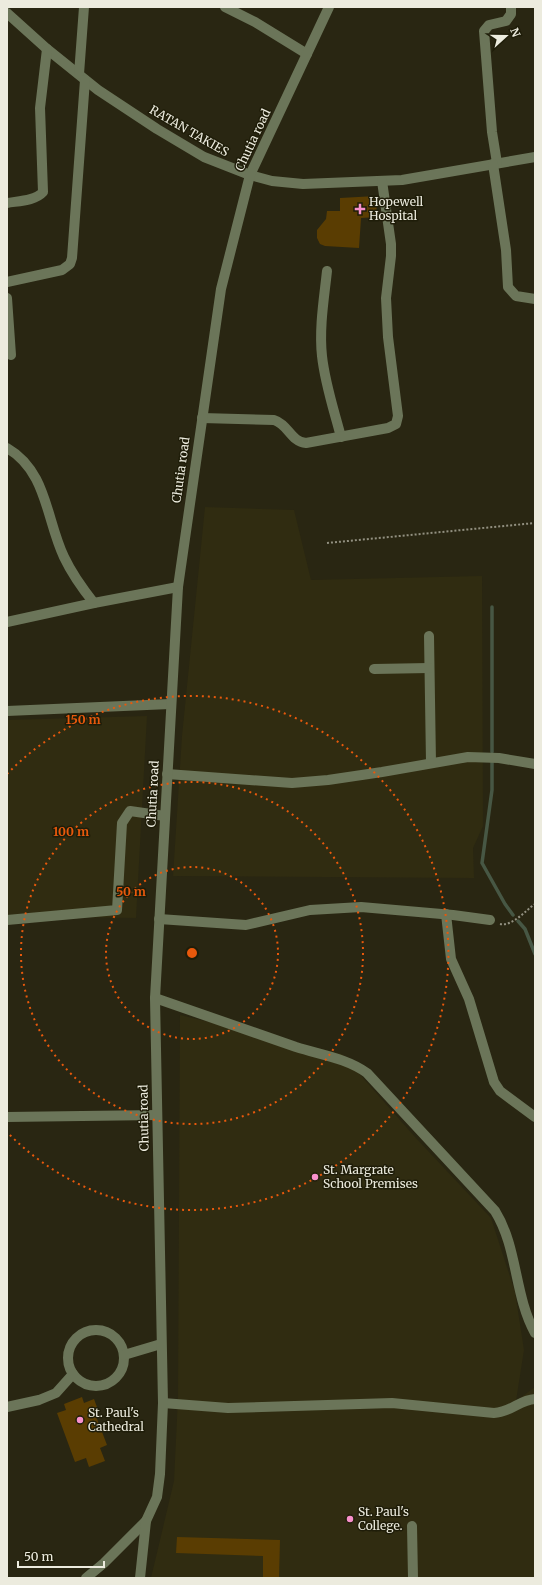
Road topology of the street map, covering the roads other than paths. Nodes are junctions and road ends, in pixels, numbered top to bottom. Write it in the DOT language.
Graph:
graph roads {
  1 [pos="84,7"];
  2 [pos="225,7"];
  3 [pos="330,7"];
  4 [pos="511,7"];
  5 [pos="7,13"];
  6 [pos="47,49"];
  7 [pos="307,54"];
  8 [pos="82,77"];
  9 [pos="535,157"];
  10 [pos="495,164"];
  11 [pos="250,175"];
  12 [pos="382,181"];
  13 [pos="7,203"];
  14 [pos="328,271"];
  15 [pos="7,282"];
  16 [pos="7,298"];
  17 [pos="535,299"];
  18 [pos="11,355"];
  19 [pos="202,418"];
  20 [pos="341,437"];
  21 [pos="7,448"];
  22 [pos="178,587"];
  23 [pos="94,603"];
  24 [pos="7,622"];
  25 [pos="429,636"];
  26 [pos="429,668"];
  27 [pos="374,669"];
  28 [pos="170,704"];
  29 [pos="7,711"];
  30 [pos="431,763"];
  31 [pos="535,764"];
  32 [pos="167,774"];
  33 [pos="165,816"];
  34 [pos="446,914"];
  35 [pos="159,919"];
  36 [pos="7,920"];
  37 [pos="490,920"];
  38 [pos="155,998"];
  39 [pos="157,1116"];
  40 [pos="7,1117"];
  41 [pos="535,1117"];
  42 [pos="535,1333"];
  43 [pos="162,1344"];
  44 [pos="124,1355"];
  45 [pos="73,1374"];
  46 [pos="535,1399"];
  47 [pos="163,1403"];
  48 [pos="7,1407"];
  49 [pos="146,1521"];
  50 [pos="412,1526"];
  51 [pos="86,1578"];
  52 [pos="140,1578"];
  53 [pos="413,1578"];
  1 -- 8 [label="street"];
  2 -- 7 [label="street"];
  3 -- 7 [label="street, Chutia road"];
  4 -- 10 [label="street"];
  5 -- 6 [label="street, RATAN TAKIES"];
  6 -- 8 [label="street, RATAN TAKIES"];
  6 -- 13 [label="street"];
  7 -- 11 [label="street, Chutia road"];
  8 -- 11 [label="street, RATAN TAKIES"];
  8 -- 15 [label="street"];
  9 -- 10 [label="street, RATAN TAKIES"];
  10 -- 12 [label="street, RATAN TAKIES"];
  10 -- 17 [label="street"];
  11 -- 12 [label="street, RATAN TAKIES"];
  11 -- 19 [label="street, Chutia road"];
  12 -- 20 [label="street"];
  14 -- 20 [label="street"];
  16 -- 18 [label="street"];
  19 -- 20 [label="street"];
  19 -- 22 [label="street, Chutia road"];
  21 -- 23 [label="street"];
  22 -- 23 [label="street"];
  22 -- 28 [label="street, Chutia road"];
  23 -- 24 [label="street"];
  25 -- 26 [label="street"];
  26 -- 27 [label="street"];
  26 -- 30 [label="street"];
  28 -- 29 [label="street"];
  28 -- 32 [label="street, Chutia road"];
  30 -- 31 [label="street"];
  30 -- 32 [label="street"];
  32 -- 33 [label="street, Chutia road"];
  33 -- 35 [label="street, Chutia road"];
  33 -- 36 [label="street"];
  34 -- 35 [label="street"];
  34 -- 37 [label="street"];
  34 -- 41 [label="street"];
  35 -- 38 [label="street, Chutia road"];
  38 -- 39 [label="street, Chutia road"];
  38 -- 42 [label="street"];
  39 -- 40 [label="street"];
  39 -- 43 [label="street, Chutia road"];
  43 -- 44 [label="street"];
  43 -- 47 [label="street, Chutia road"];
  44 -- 45 [label="street"];
  44 -- 45 [label="street"];
  45 -- 48 [label="street"];
  46 -- 47 [label="street"];
  47 -- 49 [label="street, Chutia road"];
  49 -- 51 [label="street, Chutia road"];
  49 -- 52 [label="street"];
  50 -- 53 [label="street"];
}
